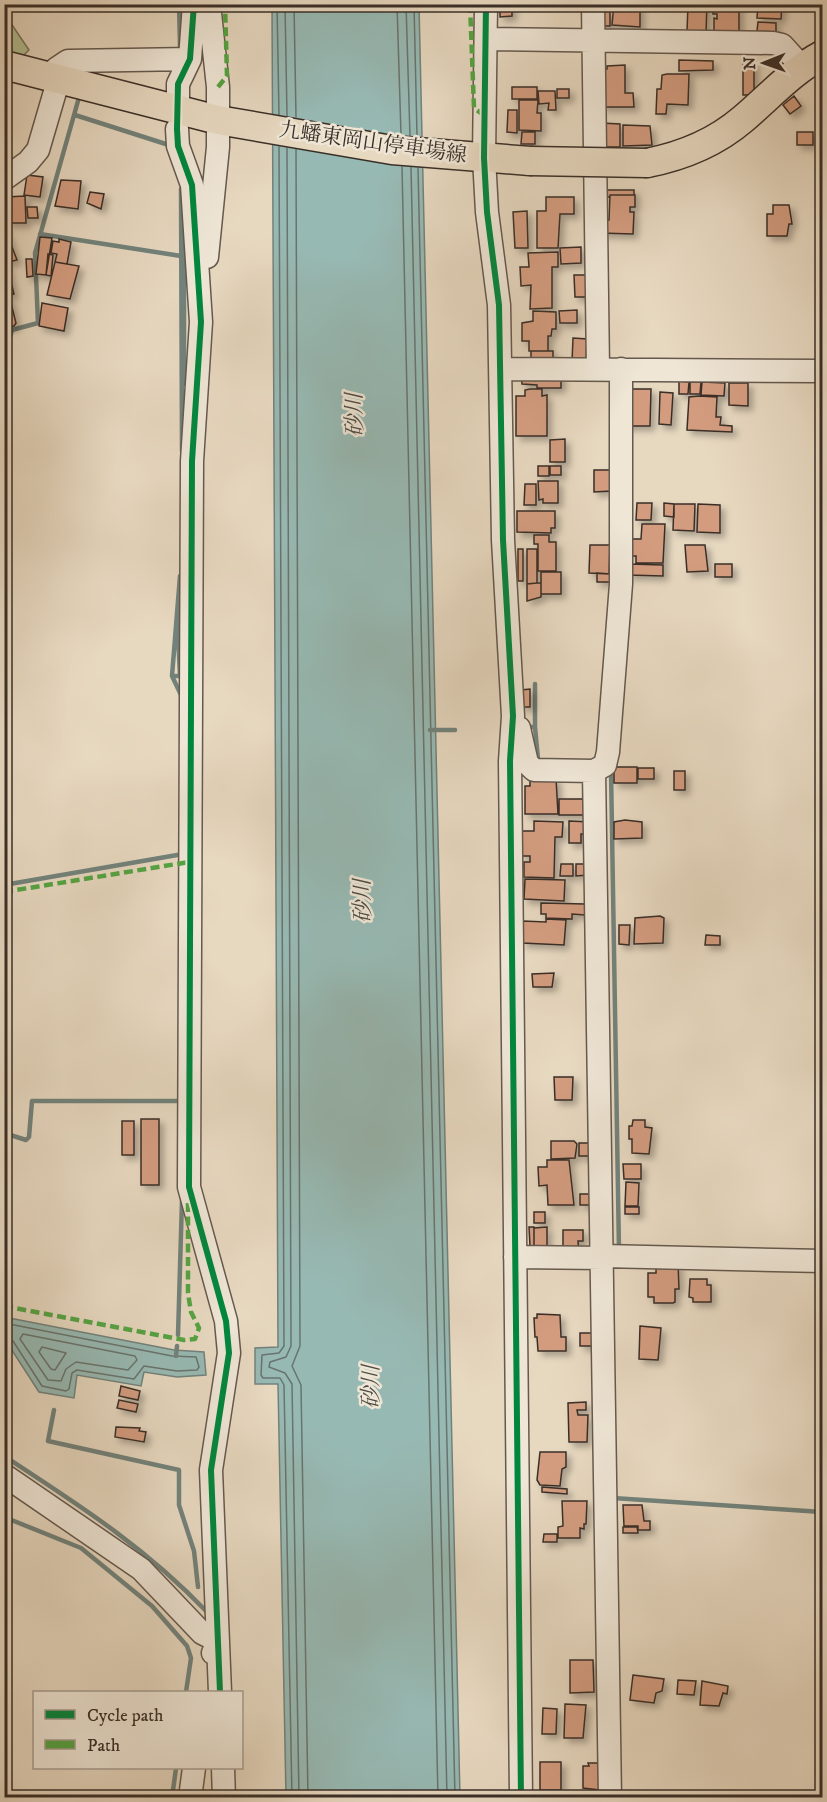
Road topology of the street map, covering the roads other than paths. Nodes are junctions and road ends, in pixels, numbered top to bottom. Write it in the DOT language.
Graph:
graph roads {
  1 [pos="194,4"];
  2 [pos="208,4"];
  3 [pos="486,4"];
  4 [pos="593,4"];
  5 [pos="486,39"];
  6 [pos="592,41"];
  7 [pos="190,58"];
  8 [pos="812,61"];
  9 [pos="9,66"];
  10 [pos="56,77"];
  11 [pos="178,98"];
  12 [pos="229,122"];
  13 [pos="177,129"];
  14 [pos="473,158"];
  15 [pos="4,180"];
  16 [pos="201,322"];
  17 [pos="501,369"];
  18 [pos="594,370"];
  19 [pos="822,371"];
  20 [pos="621,374"];
  21 [pos="513,716"];
  22 [pos="594,771"];
  23 [pos="515,1257"];
  24 [pos="605,1257"];
  25 [pos="822,1261"];
  26 [pos="4,1475"];
  27 [pos="218,1641"];
  28 [pos="206,1691"];
  29 [pos="220,1691"];
  30 [pos="194,1769"];
  31 [pos="223,1769"];
  32 [pos="190,1797"];
  33 [pos="224,1797"];
  34 [pos="521,1797"];
  35 [pos="610,1797"];
  1 -- 7 [label="street"];
  2 -- 12 [label="street"];
  3 -- 5 [label="street"];
  4 -- 6 [label="street"];
  5 -- 6 [label="street"];
  5 -- 14 [label="street"];
  6 -- 8 [label="street"];
  6 -- 18 [label="street"];
  7 -- 10 [label="street"];
  7 -- 11 [label="street"];
  8 -- 14 [label="main road, 九蟠東岡山停車場線, bridge"];
  9 -- 10 [label="main road, 九蟠東岡山停車場線"];
  10 -- 12 [label="main road, 九蟠東岡山停車場線"];
  10 -- 15 [label="street"];
  12 -- 14 [label="main road, 九蟠東岡山停車場線"];
  12 -- 16 [label="street"];
  13 -- 16 [label="street"];
  14 -- 17 [label="street"];
  16 -- 27 [label="street"];
  17 -- 18 [label="street"];
  17 -- 21 [label="street"];
  18 -- 20 [label="street"];
  19 -- 20 [label="street"];
  20 -- 22 [label="street"];
  21 -- 22 [label="street"];
  21 -- 23 [label="street"];
  22 -- 24 [label="street"];
  23 -- 24 [label="street"];
  23 -- 34 [label="street"];
  24 -- 25 [label="street"];
  24 -- 35 [label="street"];
  26 -- 27 [label="street"];
  27 -- 28 [label="street"];
  27 -- 29 [label="street"];
  30 -- 32 [label="street"];
  31 -- 33 [label="street"];
}
